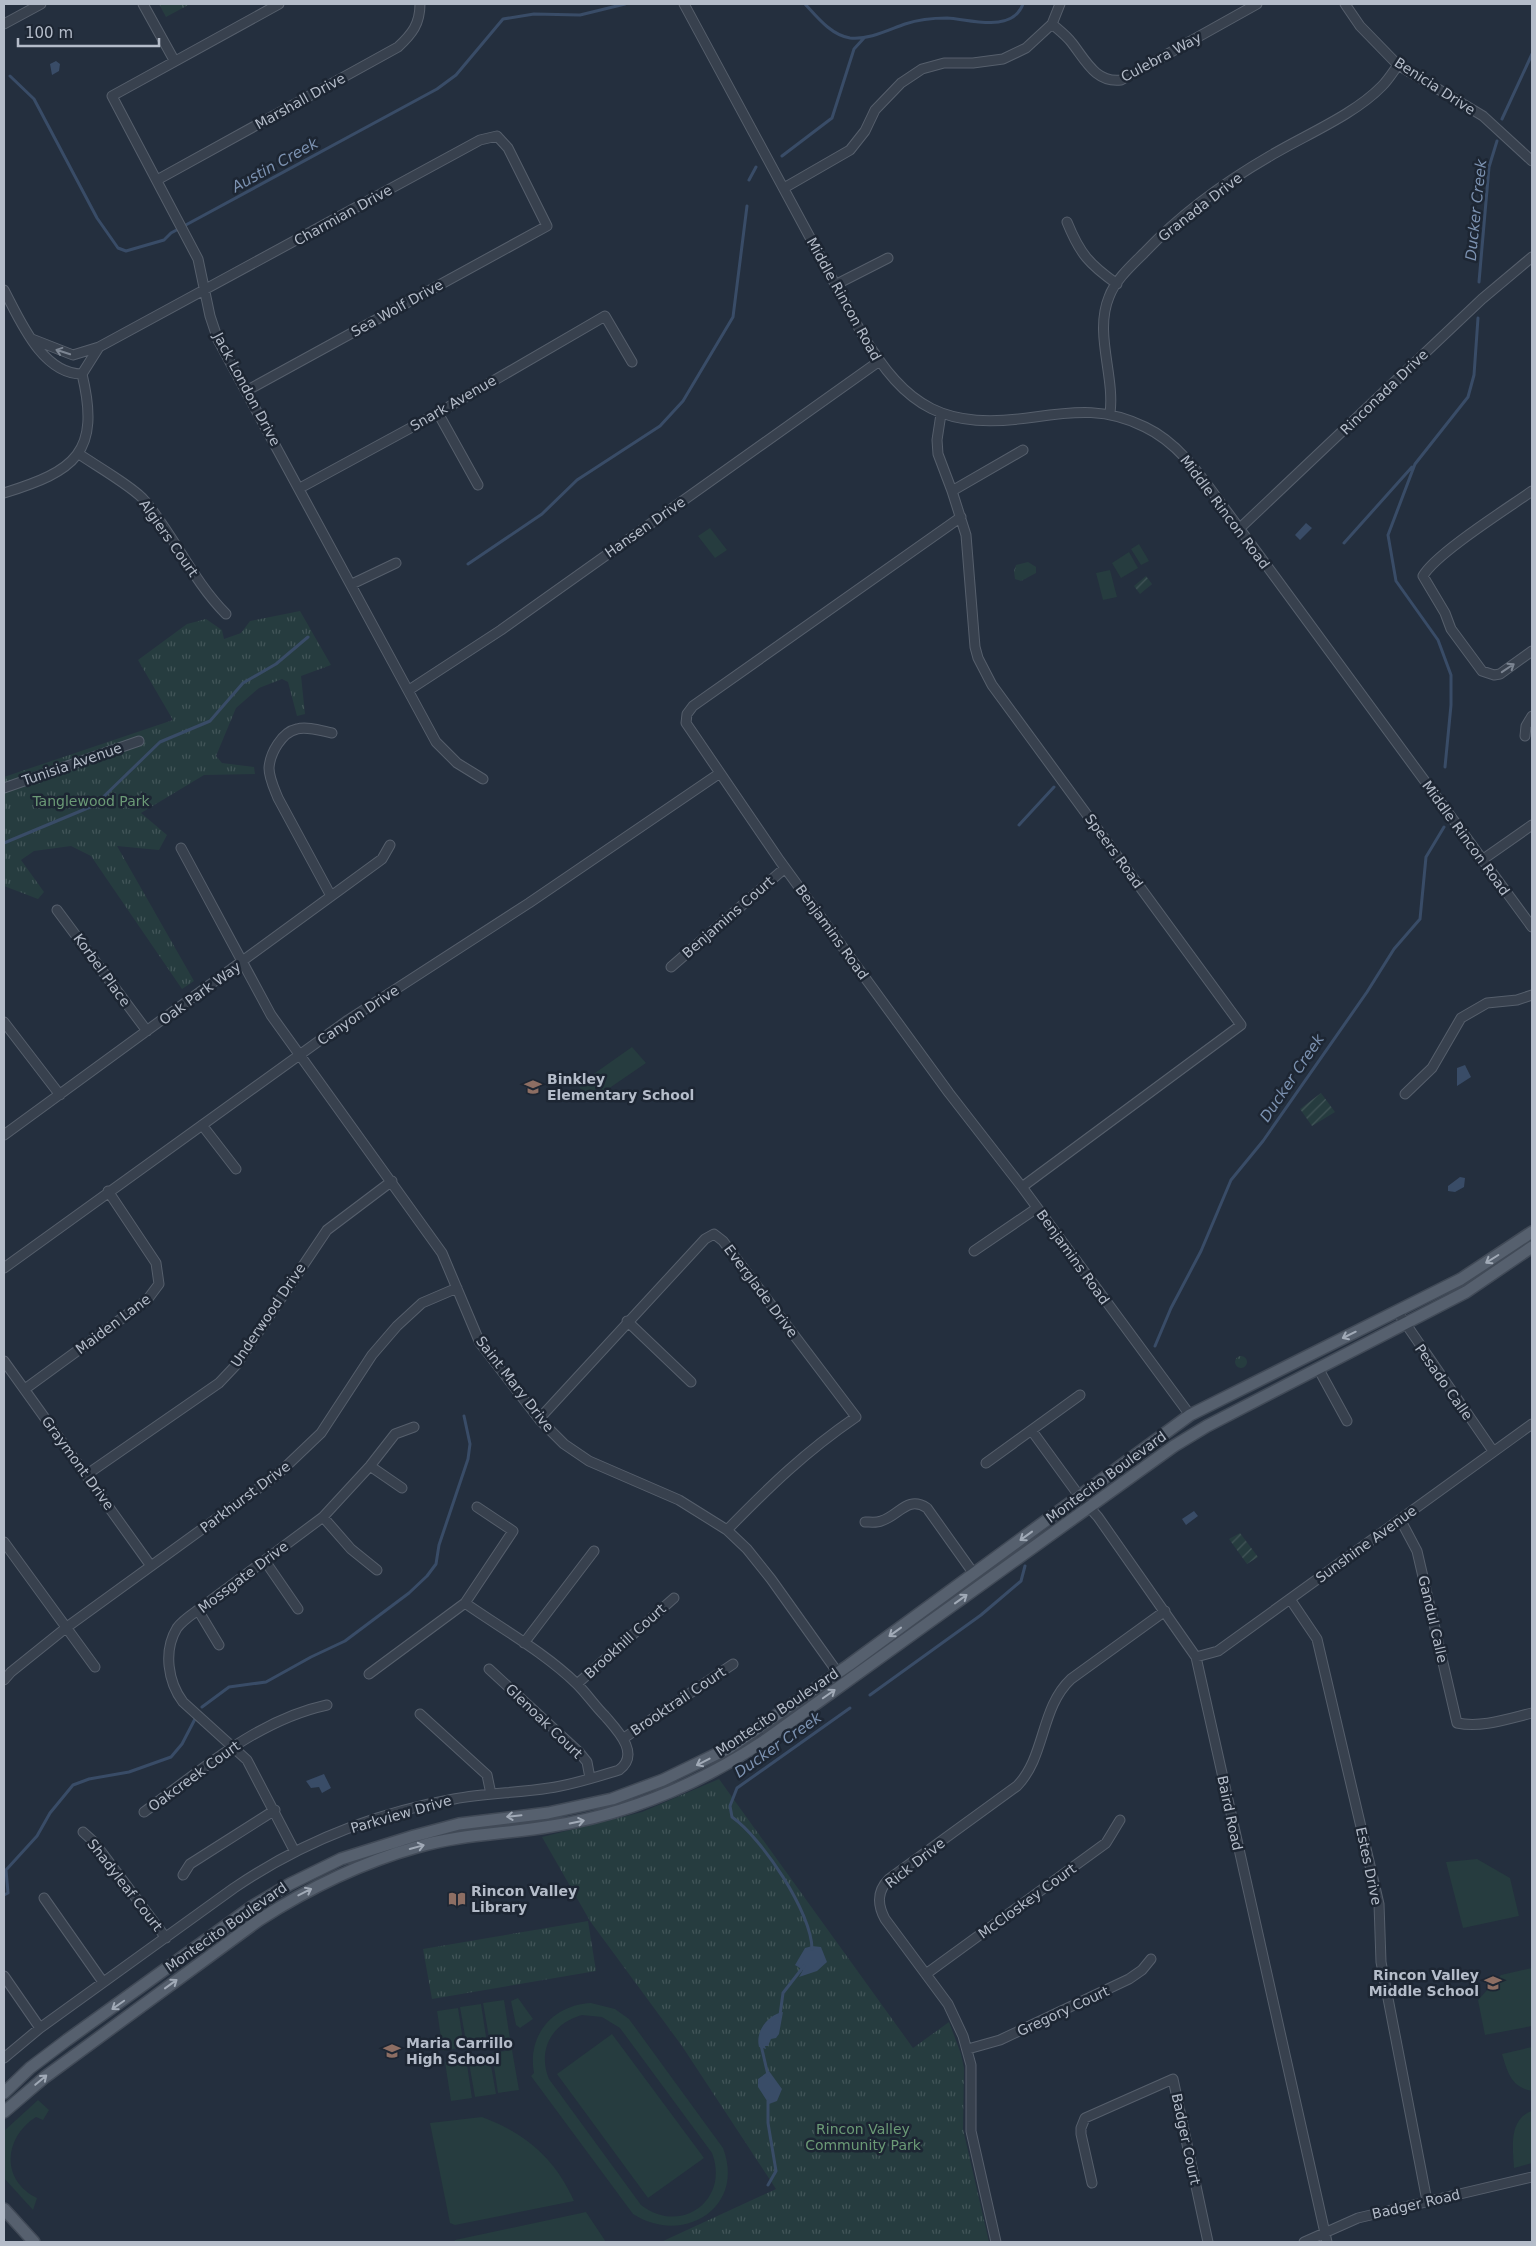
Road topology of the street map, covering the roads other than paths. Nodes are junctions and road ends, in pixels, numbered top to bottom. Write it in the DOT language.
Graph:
graph roads {
  1 [pos="41,4"];
  2 [pos="144,4"];
  3 [pos="279,4"];
  4 [pos="420,4"];
  5 [pos="684,4"];
  6 [pos="1060,4"];
  7 [pos="1257,4"];
  8 [pos="1345,4"];
  9 [pos="4,24"];
  10 [pos="1052,24"];
  11 [pos="174,60"];
  12 [pos="1398,65"];
  13 [pos="1532,161"];
  14 [pos="157,180"];
  15 [pos="784,188"];
  16 [pos="1067,222"];
  17 [pos="547,226"];
  18 [pos="888,258"];
  19 [pos="1532,258"];
  20 [pos="1117,284"];
  21 [pos="835,285"];
  22 [pos="4,290"];
  23 [pos="205,291"];
  24 [pos="30,338"];
  25 [pos="99,347"];
  26 [pos="632,362"];
  27 [pos="878,362"];
  28 [pos="82,374"];
  29 [pos="246,391"];
  30 [pos="438,413"];
  31 [pos="1110,413"];
  32 [pos="942,414"];
  33 [pos="1023,450"];
  34 [pos="79,454"];
  35 [pos="478,485"];
  36 [pos="300,488"];
  37 [pos="952,491"];
  38 [pos="1532,491"];
  39 [pos="4,493"];
  40 [pos="961,517"];
  41 [pos="1239,529"];
  42 [pos="396,563"];
  43 [pos="352,584"];
  44 [pos="226,614"];
  45 [pos="1532,651"];
  46 [pos="409,690"];
  47 [pos="1532,716"];
  48 [pos="332,734"];
  49 [pos="1525,736"];
  50 [pos="140,741"];
  51 [pos="720,773"];
  52 [pos="483,779"];
  53 [pos="4,788"];
  54 [pos="1532,824"];
  55 [pos="390,845"];
  56 [pos="181,848"];
  57 [pos="1482,860"];
  58 [pos="785,868"];
  59 [pos="331,896"];
  60 [pos="57,910"];
  61 [pos="1532,927"];
  62 [pos="243,962"];
  63 [pos="671,967"];
  64 [pos="1532,995"];
  65 [pos="4,1022"];
  66 [pos="147,1031"];
  67 [pos="300,1055"];
  68 [pos="1405,1094"];
  69 [pos="60,1095"];
  70 [pos="202,1124"];
  71 [pos="4,1135"];
  72 [pos="236,1169"];
  73 [pos="392,1181"];
  74 [pos="1022,1187"];
  75 [pos="108,1191"];
  76 [pos="1037,1208"];
  77 [pos="1532,1232"];
  78 [pos="1532,1247"];
  79 [pos="974,1251"];
  80 [pos="4,1268"];
  81 [pos="457,1288"];
  82 [pos="1397,1311"];
  83 [pos="628,1321"];
  84 [pos="1404,1323"];
  85 [pos="4,1360"];
  86 [pos="1318,1368"];
  87 [pos="691,1382"];
  88 [pos="24,1389"];
  89 [pos="1080,1395"];
  90 [pos="1190,1415"];
  91 [pos="538,1419"];
  92 [pos="1347,1421"];
  93 [pos="1532,1424"];
  94 [pos="414,1427"];
  95 [pos="1032,1431"];
  96 [pos="1493,1451"];
  97 [pos="986,1463"];
  98 [pos="370,1466"];
  99 [pos="86,1475"];
  100 [pos="402,1488"];
  101 [pos="1080,1497"];
  102 [pos="476,1507"];
  103 [pos="1088,1507"];
  104 [pos="322,1517"];
  105 [pos="1400,1520"];
  106 [pos="865,1522"];
  107 [pos="727,1530"];
  108 [pos="4,1542"];
  109 [pos="594,1552"];
  110 [pos="265,1561"];
  111 [pos="151,1566"];
  112 [pos="377,1570"];
  113 [pos="974,1574"];
  114 [pos="674,1598"];
  115 [pos="1290,1599"];
  116 [pos="465,1603"];
  117 [pos="298,1609"];
  118 [pos="198,1610"];
  119 [pos="1165,1611"];
  120 [pos="67,1627"];
  121 [pos="524,1643"];
  122 [pos="219,1645"];
  123 [pos="1196,1657"];
  124 [pos="733,1664"];
  125 [pos="95,1667"];
  126 [pos="490,1669"];
  127 [pos="838,1673"];
  128 [pos="369,1674"];
  129 [pos="4,1680"];
  130 [pos="576,1684"];
  131 [pos="327,1705"];
  132 [pos="1532,1712"];
  133 [pos="420,1714"];
  134 [pos="624,1738"];
  135 [pos="233,1746"];
  136 [pos="590,1778"];
  137 [pos="492,1794"];
  138 [pos="275,1810"];
  139 [pos="144,1812"];
  140 [pos="1120,1820"];
  141 [pos="82,1832"];
  142 [pos="295,1852"];
  143 [pos="183,1875"];
  144 [pos="44,1898"];
  145 [pos="166,1938"];
  146 [pos="1151,1959"];
  147 [pos="926,1974"];
  148 [pos="4,1976"];
  149 [pos="102,1982"];
  150 [pos="40,2028"];
  151 [pos="968,2049"];
  152 [pos="4,2058"];
  153 [pos="4,2093"];
  154 [pos="4,2112"];
  155 [pos="1532,2178"];
  156 [pos="1092,2183"];
  157 [pos="1428,2201"];
  158 [pos="4,2209"];
  159 [pos="1324,2233"];
  160 [pos="34,2242"];
  161 [pos="996,2242"];
  162 [pos="1208,2242"];
  163 [pos="1304,2242"];
  164 [pos="1327,2242"];
  1 -- 9 [label="street"];
  2 -- 11 [label="street"];
  3 -- 11 [label="street"];
  4 -- 14 [label="street, Marshall Drive"];
  5 -- 15 [label="street, Middle Rincon Road"];
  6 -- 10 [label="street"];
  7 -- 10 [label="street, Culebra Way"];
  8 -- 12 [label="street, Benicia Drive"];
  10 -- 15 [label="street"];
  11 -- 14 [label="street, Jack London Drive"];
  12 -- 13 [label="street, Benicia Drive"];
  12 -- 20 [label="street, Granada Drive"];
  14 -- 23 [label="street, Jack London Drive"];
  15 -- 21 [label="street, Middle Rincon Road"];
  16 -- 20 [label="street"];
  17 -- 23 [label="street, Charmian Drive"];
  17 -- 29 [label="street, Sea Wolf Drive"];
  18 -- 21 [label="street"];
  19 -- 41 [label="street, Rinconada Drive"];
  20 -- 31 [label="street, Granada Drive"];
  21 -- 27 [label="street, Middle Rincon Road"];
  22 -- 24 [label="street"];
  23 -- 25 [label="street, Charmian Drive"];
  23 -- 29 [label="street, Jack London Drive"];
  25 -- 24 [label="street, Charmian Drive, one-way"];
  24 -- 28 [label="street"];
  25 -- 28 [label="street, Charmian Drive"];
  26 -- 30 [label="street, Snark Avenue"];
  27 -- 32 [label="street, Middle Rincon Road"];
  27 -- 46 [label="street, Hansen Drive"];
  28 -- 34 [label="street"];
  29 -- 36 [label="street, Jack London Drive"];
  30 -- 35 [label="street"];
  30 -- 36 [label="street, Snark Avenue"];
  31 -- 32 [label="street, Middle Rincon Road"];
  31 -- 41 [label="street, Middle Rincon Road"];
  32 -- 37 [label="street, Speers Road"];
  33 -- 37 [label="street"];
  34 -- 39 [label="street"];
  34 -- 44 [label="street, Algiers Court"];
  36 -- 43 [label="street, Jack London Drive"];
  37 -- 40 [label="street, Speers Road"];
  38 -- 45 [label="street, one-way"];
  40 -- 51 [label="street, Benjamins Road"];
  40 -- 74 [label="street, Speers Road"];
  41 -- 57 [label="street, Middle Rincon Road"];
  42 -- 43 [label="street"];
  43 -- 46 [label="street, Jack London Drive"];
  46 -- 52 [label="street, Jack London Drive"];
  47 -- 49 [label="street"];
  48 -- 59 [label="street"];
  50 -- 53 [label="street, Tunisia Avenue"];
  51 -- 58 [label="street, Benjamins Road"];
  51 -- 67 [label="street, Canyon Drive"];
  54 -- 57 [label="street"];
  55 -- 59 [label="street, Oak Park Way"];
  56 -- 62 [label="street, Saint Mary Drive"];
  57 -- 61 [label="street, Middle Rincon Road"];
  58 -- 63 [label="street, Benjamins Court"];
  58 -- 74 [label="street, Benjamins Road"];
  59 -- 62 [label="street, Oak Park Way"];
  60 -- 66 [label="street, Korbel Place"];
  62 -- 66 [label="street, Oak Park Way"];
  62 -- 67 [label="street, Saint Mary Drive"];
  64 -- 68 [label="street"];
  65 -- 69 [label="street"];
  66 -- 69 [label="street, Oak Park Way"];
  67 -- 70 [label="street, Canyon Drive"];
  67 -- 73 [label="street, Saint Mary Drive"];
  69 -- 71 [label="street, Oak Park Way"];
  70 -- 72 [label="street"];
  70 -- 75 [label="street, Canyon Drive"];
  73 -- 81 [label="street, Saint Mary Drive"];
  73 -- 99 [label="street, Underwood Drive"];
  74 -- 76 [label="street, Benjamins Road"];
  75 -- 80 [label="street, Canyon Drive"];
  75 -- 88 [label="street, Maiden Lane"];
  76 -- 79 [label="street"];
  76 -- 90 [label="street, Benjamins Road"];
  77 -- 82 [label="main road, Montecito Boulevard, one-way"];
  78 -- 84 [label="main road, Montecito Boulevard"];
  81 -- 91 [label="street, Saint Mary Drive"];
  81 -- 111 [label="street, Parkhurst Drive"];
  82 -- 84 [label="street, Pesado Calle"];
  82 -- 90 [label="main road, Montecito Boulevard, one-way"];
  83 -- 87 [label="street"];
  83 -- 91 [label="street, Everglade Drive"];
  83 -- 107 [label="street, Everglade Drive"];
  84 -- 86 [label="main road, Montecito Boulevard"];
  84 -- 96 [label="street, Pesado Calle"];
  85 -- 88 [label="street, Graymont Drive"];
  86 -- 92 [label="street"];
  86 -- 103 [label="main road, Montecito Boulevard"];
  88 -- 99 [label="street, Graymont Drive"];
  89 -- 95 [label="street"];
  90 -- 101 [label="main road, Montecito Boulevard"];
  91 -- 107 [label="street, Saint Mary Drive"];
  93 -- 96 [label="street, Sunshine Avenue"];
  94 -- 98 [label="street, Mossgate Drive"];
  95 -- 97 [label="street"];
  95 -- 101 [label="street, Baird Road"];
  96 -- 105 [label="street, Sunshine Avenue"];
  98 -- 100 [label="street"];
  98 -- 104 [label="street, Mossgate Drive"];
  99 -- 111 [label="street, Graymont Drive"];
  101 -- 103 [label="street, Baird Road"];
  101 -- 113 [label="main road, Montecito Boulevard, one-way"];
  102 -- 116 [label="street"];
  103 -- 119 [label="street, Baird Road"];
  154 -- 103 [label="main road, Montecito Boulevard, one-way"];
  104 -- 110 [label="street, Mossgate Drive"];
  104 -- 112 [label="street"];
  105 -- 115 [label="street, Sunshine Avenue"];
  105 -- 132 [label="street, Gandul Calle"];
  106 -- 113 [label="street"];
  107 -- 127 [label="street, Saint Mary Drive"];
  108 -- 120 [label="street"];
  109 -- 121 [label="street"];
  110 -- 117 [label="street"];
  110 -- 118 [label="street, Mossgate Drive"];
  111 -- 120 [label="street, Parkhurst Drive"];
  113 -- 127 [label="main road, Montecito Boulevard, one-way"];
  114 -- 130 [label="street, Brookhill Court"];
  115 -- 123 [label="street, Sunshine Avenue"];
  115 -- 157 [label="street, Estes Drive"];
  116 -- 121 [label="street"];
  116 -- 128 [label="street"];
  118 -- 122 [label="street"];
  118 -- 135 [label="street, Mossgate Drive"];
  119 -- 123 [label="street, Baird Road"];
  119 -- 147 [label="street, Rick Drive"];
  120 -- 125 [label="street"];
  120 -- 129 [label="street, Parkhurst Drive"];
  121 -- 130 [label="street"];
  123 -- 159 [label="street, Baird Road"];
  124 -- 134 [label="street, Brooktrail Court"];
  126 -- 136 [label="street, Glenoak Court"];
  127 -- 153 [label="main road, Montecito Boulevard, one-way"];
  130 -- 134 [label="street"];
  131 -- 135 [label="street, Oakcreek Court"];
  133 -- 137 [label="street"];
  134 -- 136 [label="street, Parkview Drive"];
  135 -- 138 [label="street, Mossgate Drive"];
  135 -- 139 [label="street, Oakcreek Court"];
  136 -- 137 [label="street, Parkview Drive"];
  137 -- 142 [label="street, Parkview Drive"];
  138 -- 142 [label="street, Mossgate Drive"];
  138 -- 143 [label="street"];
  140 -- 147 [label="street, McCloskey Court"];
  141 -- 145 [label="street, Shadyleaf Court"];
  142 -- 145 [label="street, Parkview Drive"];
  144 -- 149 [label="street"];
  145 -- 149 [label="street, Parkview Drive"];
  146 -- 151 [label="street, Gregory Court"];
  147 -- 151 [label="street, Rick Drive"];
  148 -- 150 [label="street"];
  149 -- 150 [label="street, Parkview Drive"];
  150 -- 152 [label="street, Parkview Drive"];
  151 -- 161 [label="street, Rick Drive"];
  155 -- 157 [label="street, Badger Road"];
  156 -- 162 [label="street, Badger Court"];
  157 -- 159 [label="street, Badger Road"];
  158 -- 160 [label="main road"];
  159 -- 163 [label="street, Badger Road"];
  159 -- 164 [label="street, Baird Road"];
}
